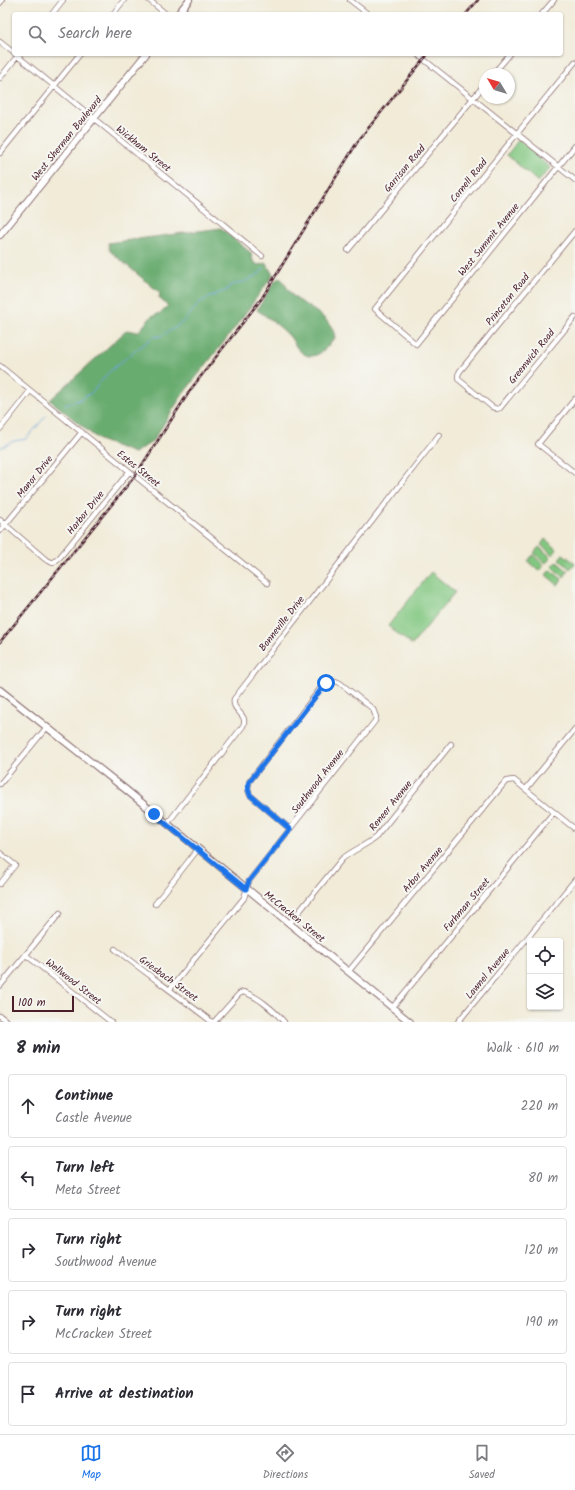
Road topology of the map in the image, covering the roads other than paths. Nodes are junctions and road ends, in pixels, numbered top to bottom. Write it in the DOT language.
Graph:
graph roads {
  1 [pos="2,0"];
  2 [pos="63,0"];
  3 [pos="124,0"];
  4 [pos="149,0"];
  5 [pos="189,0"];
  6 [pos="350,0"];
  7 [pos="554,0"];
  8 [pos="0,3"];
  9 [pos="54,12"];
  10 [pos="115,12"];
  11 [pos="164,12"];
  12 [pos="180,12"];
  13 [pos="365,12"];
  14 [pos="544,12"];
  15 [pos="0,42"];
  16 [pos="12,50"];
  17 [pos="16,56"];
  18 [pos="19,56"];
  19 [pos="78,56"];
  20 [pos="144,56"];
  21 [pos="420,56"];
  22 [pos="508,56"];
  23 [pos="575,62"];
  24 [pos="498,68"];
  25 [pos="0,78"];
  26 [pos="54,86"];
  27 [pos="479,92"];
  28 [pos="474,98"];
  29 [pos="94,119"];
  30 [pos="518,133"];
  31 [pos="575,146"];
  32 [pos="0,153"];
  33 [pos="558,167"];
  34 [pos="575,180"];
  35 [pos="575,231"];
  36 [pos="0,234"];
  37 [pos="348,250"];
  38 [pos="262,256"];
  39 [pos="575,317"];
  40 [pos="416,344"];
  41 [pos="0,366"];
  42 [pos="30,391"];
  43 [pos="575,399"];
  44 [pos="502,407"];
  45 [pos="0,429"];
  46 [pos="82,432"];
  47 [pos="440,435"];
  48 [pos="130,472"];
  49 [pos="575,473"];
  50 [pos="0,520"];
  51 [pos="6,524"];
  52 [pos="0,531"];
  53 [pos="267,583"];
  54 [pos="0,690"];
  55 [pos="47,727"];
  56 [pos="575,729"];
  57 [pos="451,744"];
  58 [pos="0,784"];
  59 [pos="526,789"];
  60 [pos="554,812"];
  61 [pos="167,824"];
  62 [pos="290,829"];
  63 [pos="575,829"];
  64 [pos="198,849"];
  65 [pos="0,853"];
  66 [pos="575,880"];
  67 [pos="0,884"];
  68 [pos="246,889"];
  69 [pos="155,904"];
  70 [pos="60,913"];
  71 [pos="289,924"];
  72 [pos="115,949"];
  73 [pos="26,955"];
  74 [pos="348,972"];
  75 [pos="0,986"];
  76 [pos="170,989"];
  77 [pos="392,1008"];
  78 [pos="0,1016"];
  79 [pos="8,1022"];
  80 [pos="111,1022"];
  81 [pos="213,1022"];
  82 [pos="284,1022"];
  83 [pos="410,1022"];
  84 [pos="458,1022"];
  1 -- 8 [label="street"];
  2 -- 9 [label="street"];
  3 -- 10 [label="street"];
  4 -- 11 [label="street"];
  5 -- 12 [label="street"];
  6 -- 13 [label="street"];
  7 -- 14 [label="street"];
  15 -- 16 [label="street, Wickham Street"];
  17 -- 25 [label="street"];
  18 -- 26 [label="street, Wickham Street"];
  19 -- 26 [label="street"];
  20 -- 29 [label="street, West Sherman Boulevard"];
  21 -- 28 [label="street"];
  22 -- 24 [label="street"];
  23 -- 30 [label="street, Cornell Road"];
  26 -- 29 [label="street, Wickham Street"];
  26 -- 32 [label="street"];
  27 -- 28 [label="street, Garrison Road"];
  28 -- 30 [label="street"];
  28 -- 37 [label="street, Garrison Road"];
  29 -- 36 [label="street, West Sherman Boulevard"];
  29 -- 38 [label="street, Wickham Street"];
  30 -- 33 [label="street"];
  30 -- 40 [label="street, Cornell Road"];
  31 -- 33 [label="street, West Summit Avenue"];
  33 -- 34 [label="street"];
  33 -- 40 [label="street, West Summit Avenue"];
  35 -- 44 [label="street, Princeton Road"];
  39 -- 44 [label="street, Greenwich Road"];
  41 -- 42 [label="street, Estes Street"];
  42 -- 45 [label="street"];
  42 -- 46 [label="street, Estes Street"];
  43 -- 49 [label="street"];
  46 -- 48 [label="street, Estes Street"];
  46 -- 51 [label="street, Manor Drive"];
  47 -- 61 [label="street, Bonneville Drive"];
  48 -- 51 [label="street, Harbor Drive"];
  48 -- 53 [label="street, Estes Street"];
  50 -- 51 [label="street"];
  51 -- 52 [label="street, Manor Drive"];
  54 -- 55 [label="street, McCracken Street"];
  55 -- 58 [label="street"];
  55 -- 61 [label="street, McCracken Street"];
  56 -- 59 [label="street"];
  57 -- 71 [label="street, Reneer Avenue"];
  59 -- 60 [label="street"];
  59 -- 74 [label="street, Arbor Avenue"];
  60 -- 63 [label="street"];
  60 -- 77 [label="street, Furhman Street"];
  61 -- 64 [label="street, McCracken Street"];
  62 -- 62 [label="street, Southwood Avenue"];
  62 -- 68 [label="street, Southwood Avenue"];
  64 -- 68 [label="street, McCracken Street"];
  64 -- 69 [label="street"];
  65 -- 67 [label="street"];
  66 -- 84 [label="street, Lawnel Avenue"];
  68 -- 71 [label="street, McCracken Street"];
  68 -- 76 [label="street, Southwood Avenue"];
  70 -- 73 [label="street"];
  71 -- 74 [label="street, McCracken Street"];
  72 -- 76 [label="street, Griesbach Street"];
  73 -- 75 [label="street"];
  73 -- 80 [label="street, Wellwood Street"];
  74 -- 77 [label="street, McCracken Street"];
  76 -- 81 [label="street, Griesbach Street"];
  77 -- 83 [label="street, McCracken Street"];
  78 -- 79 [label="street"];
  81 -- 82 [label="street"];
}
